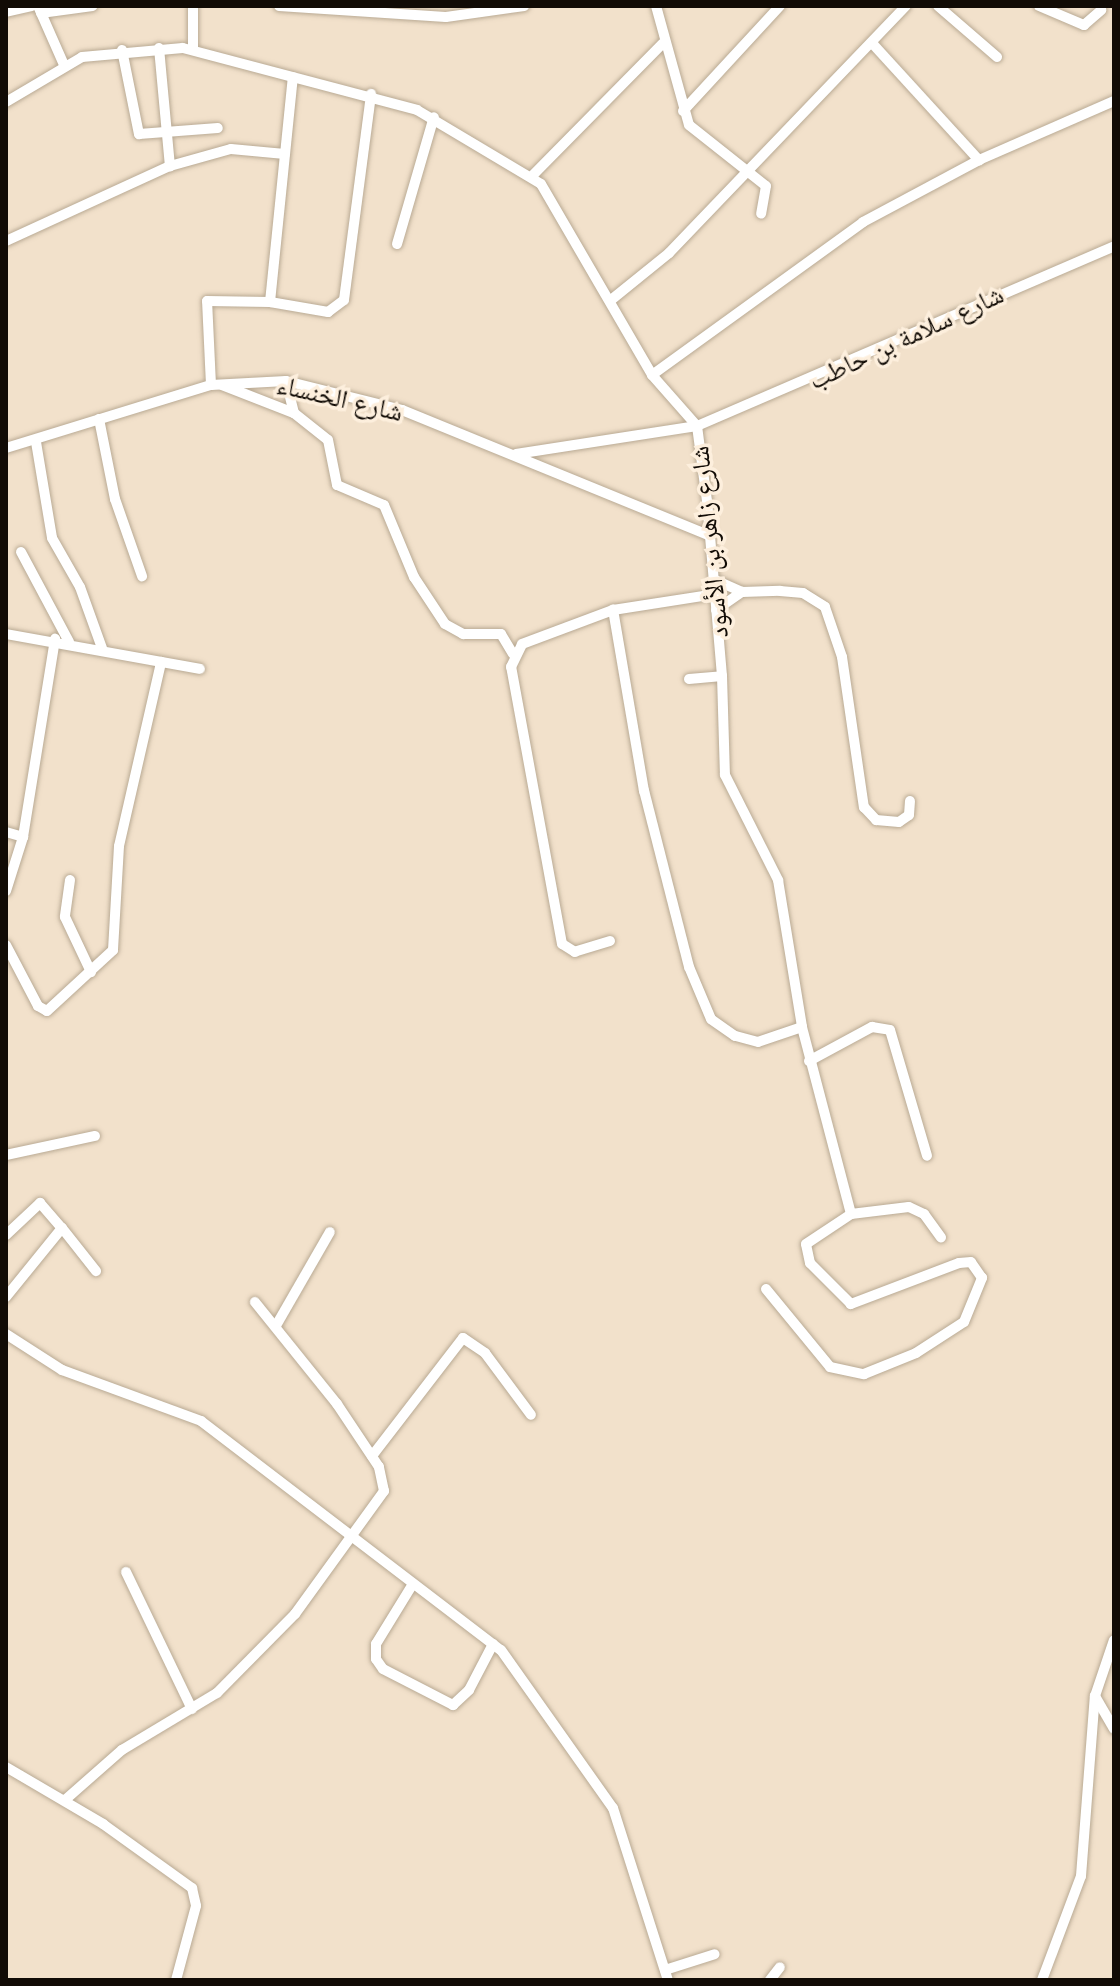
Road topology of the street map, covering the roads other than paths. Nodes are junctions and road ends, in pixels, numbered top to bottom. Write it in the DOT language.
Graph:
graph roads {
  1 [pos="31,6"];
  2 [pos="93,6"];
  3 [pos="193,6"];
  4 [pos="279,6"];
  5 [pos="524,6"];
  6 [pos="656,6"];
  7 [pos="780,6"];
  8 [pos="906,6"];
  9 [pos="938,6"];
  10 [pos="1039,6"];
  11 [pos="1099,8"];
  12 [pos="39,10"];
  13 [pos="6,12"];
  14 [pos="1114,18"];
  15 [pos="663,43"];
  16 [pos="872,43"];
  17 [pos="159,48"];
  18 [pos="122,50"];
  19 [pos="193,50"];
  20 [pos="997,57"];
  21 [pos="64,65"];
  22 [pos="293,77"];
  23 [pos="371,94"];
  24 [pos="1114,101"];
  25 [pos="6,102"];
  26 [pos="683,111"];
  27 [pos="434,117"];
  28 [pos="218,128"];
  29 [pos="170,134"];
  30 [pos="285,154"];
  31 [pos="979,160"];
  32 [pos="170,166"];
  33 [pos="745,172"];
  34 [pos="533,175"];
  35 [pos="761,214"];
  36 [pos="6,241"];
  37 [pos="397,244"];
  38 [pos="1114,246"];
  39 [pos="611,300"];
  40 [pos="270,302"];
  41 [pos="652,375"];
  42 [pos="286,381"];
  43 [pos="215,384"];
  44 [pos="294,413"];
  45 [pos="99,419"];
  46 [pos="697,426"];
  47 [pos="36,442"];
  48 [pos="6,448"];
  49 [pos="514,454"];
  50 [pos="709,535"];
  51 [pos="21,552"];
  52 [pos="142,576"];
  53 [pos="713,579"];
  54 [pos="742,592"];
  55 [pos="715,594"];
  56 [pos="613,610"];
  57 [pos="716,610"];
  58 [pos="6,634"];
  59 [pos="55,639"];
  60 [pos="69,642"];
  61 [pos="102,648"];
  62 [pos="513,654"];
  63 [pos="161,662"];
  64 [pos="200,669"];
  65 [pos="722,676"];
  66 [pos="689,679"];
  67 [pos="910,801"];
  68 [pos="6,832"];
  69 [pos="23,837"];
  70 [pos="70,880"];
  71 [pos="6,891"];
  72 [pos="610,941"];
  73 [pos="6,945"];
  74 [pos="91,972"];
  75 [pos="802,1027"];
  76 [pos="809,1061"];
  77 [pos="95,1136"];
  78 [pos="6,1155"];
  79 [pos="927,1156"];
  80 [pos="851,1214"];
  81 [pos="62,1228"];
  82 [pos="330,1232"];
  83 [pos="6,1235"];
  84 [pos="941,1237"];
  85 [pos="96,1271"];
  86 [pos="766,1289"];
  87 [pos="6,1297"];
  88 [pos="255,1302"];
  89 [pos="277,1324"];
  90 [pos="6,1334"];
  91 [pos="531,1415"];
  92 [pos="372,1456"];
  93 [pos="351,1538"];
  94 [pos="126,1572"];
  95 [pos="411,1587"];
  96 [pos="1114,1640"];
  97 [pos="493,1644"];
  98 [pos="1095,1696"];
  99 [pos="192,1709"];
  100 [pos="1114,1729"];
  101 [pos="6,1767"];
  102 [pos="65,1800"];
  103 [pos="715,1954"];
  104 [pos="780,1967"];
  105 [pos="666,1975"];
  106 [pos="176,1980"];
  107 [pos="770,1980"];
  108 [pos="1042,1980"];
  1 -- 13 [label="street"];
  2 -- 12 [label="street"];
  3 -- 19 [label="street"];
  4 -- 5 [label="street"];
  6 -- 15 [label="street"];
  7 -- 26 [label="street"];
  8 -- 16 [label="street"];
  9 -- 20 [label="street"];
  10 -- 11 [label="street"];
  11 -- 14 [label="street"];
  12 -- 21 [label="street"];
  15 -- 26 [label="street"];
  15 -- 34 [label="street"];
  16 -- 31 [label="street"];
  16 -- 33 [label="street"];
  17 -- 18 [label="street, شارع زاهر بن الأسود"];
  17 -- 19 [label="street, شارع زاهر بن الأسود"];
  17 -- 29 [label="street"];
  18 -- 21 [label="street, شارع زاهر بن الأسود"];
  18 -- 29 [label="street"];
  19 -- 22 [label="street, شارع زاهر بن الأسود"];
  21 -- 25 [label="street, شارع زاهر بن الأسود"];
  22 -- 23 [label="street, شارع زاهر بن الأسود"];
  22 -- 30 [label="street"];
  23 -- 27 [label="street, شارع زاهر بن الأسود"];
  23 -- 40 [label="street"];
  24 -- 31 [label="street"];
  26 -- 33 [label="street"];
  27 -- 34 [label="street, شارع زاهر بن الأسود"];
  27 -- 37 [label="street"];
  28 -- 29 [label="street"];
  29 -- 32 [label="street"];
  30 -- 32 [label="street"];
  30 -- 40 [label="street"];
  31 -- 41 [label="street"];
  32 -- 36 [label="street"];
  33 -- 35 [label="street"];
  33 -- 39 [label="street"];
  34 -- 39 [label="street, شارع زاهر بن الأسود"];
  38 -- 46 [label="street, شارع سلامة بن حاطب"];
  39 -- 41 [label="street, شارع زاهر بن الأسود"];
  40 -- 43 [label="street"];
  41 -- 46 [label="street, شارع زاهر بن الأسود"];
  42 -- 43 [label="street, شارع الخنساء"];
  42 -- 44 [label="street"];
  42 -- 49 [label="street, شارع الخنساء"];
  43 -- 44 [label="street"];
  43 -- 45 [label="street, شارع الخنساء"];
  44 -- 62 [label="street"];
  45 -- 47 [label="street, شارع الخنساء"];
  45 -- 52 [label="street"];
  46 -- 49 [label="street, شارع سلامة بن حاطب"];
  46 -- 50 [label="street, شارع زاهر بن الأسود"];
  47 -- 48 [label="street, شارع الخنساء"];
  47 -- 61 [label="street"];
  49 -- 50 [label="street, شارع الخنساء"];
  50 -- 53 [label="street, شارع زاهر بن الأسود"];
  51 -- 60 [label="street"];
  53 -- 54 [label="street"];
  53 -- 55 [label="street, شارع زاهر بن الأسود"];
  54 -- 57 [label="street"];
  54 -- 67 [label="street"];
  55 -- 56 [label="street"];
  55 -- 57 [label="street, شارع زاهر بن الأسود"];
  56 -- 62 [label="street"];
  56 -- 75 [label="street"];
  57 -- 65 [label="street, شارع زاهر بن الأسود"];
  58 -- 59 [label="street"];
  59 -- 60 [label="street"];
  59 -- 69 [label="street"];
  60 -- 61 [label="street"];
  61 -- 63 [label="street"];
  62 -- 72 [label="street"];
  63 -- 64 [label="street"];
  63 -- 74 [label="street"];
  65 -- 66 [label="street"];
  65 -- 75 [label="street, شارع زاهر بن الأسود"];
  68 -- 69 [label="street"];
  69 -- 71 [label="street"];
  70 -- 74 [label="street"];
  73 -- 74 [label="street"];
  75 -- 76 [label="street, شارع زاهر بن الأسود"];
  76 -- 79 [label="street"];
  76 -- 80 [label="street, شارع زاهر بن الأسود"];
  77 -- 78 [label="street"];
  80 -- 84 [label="street"];
  80 -- 86 [label="street"];
  81 -- 83 [label="street"];
  81 -- 85 [label="street"];
  81 -- 87 [label="street"];
  82 -- 89 [label="street"];
  88 -- 89 [label="street"];
  89 -- 92 [label="street"];
  90 -- 93 [label="street"];
  91 -- 92 [label="street"];
  92 -- 93 [label="street"];
  93 -- 95 [label="street"];
  93 -- 99 [label="street"];
  94 -- 99 [label="street"];
  95 -- 97 [label="street"];
  95 -- 97 [label="street"];
  96 -- 98 [label="street"];
  97 -- 105 [label="street"];
  98 -- 100 [label="street"];
  98 -- 108 [label="street"];
  99 -- 102 [label="street"];
  101 -- 102 [label="street"];
  102 -- 106 [label="street"];
  103 -- 105 [label="street"];
  104 -- 107 [label="street"];
}
